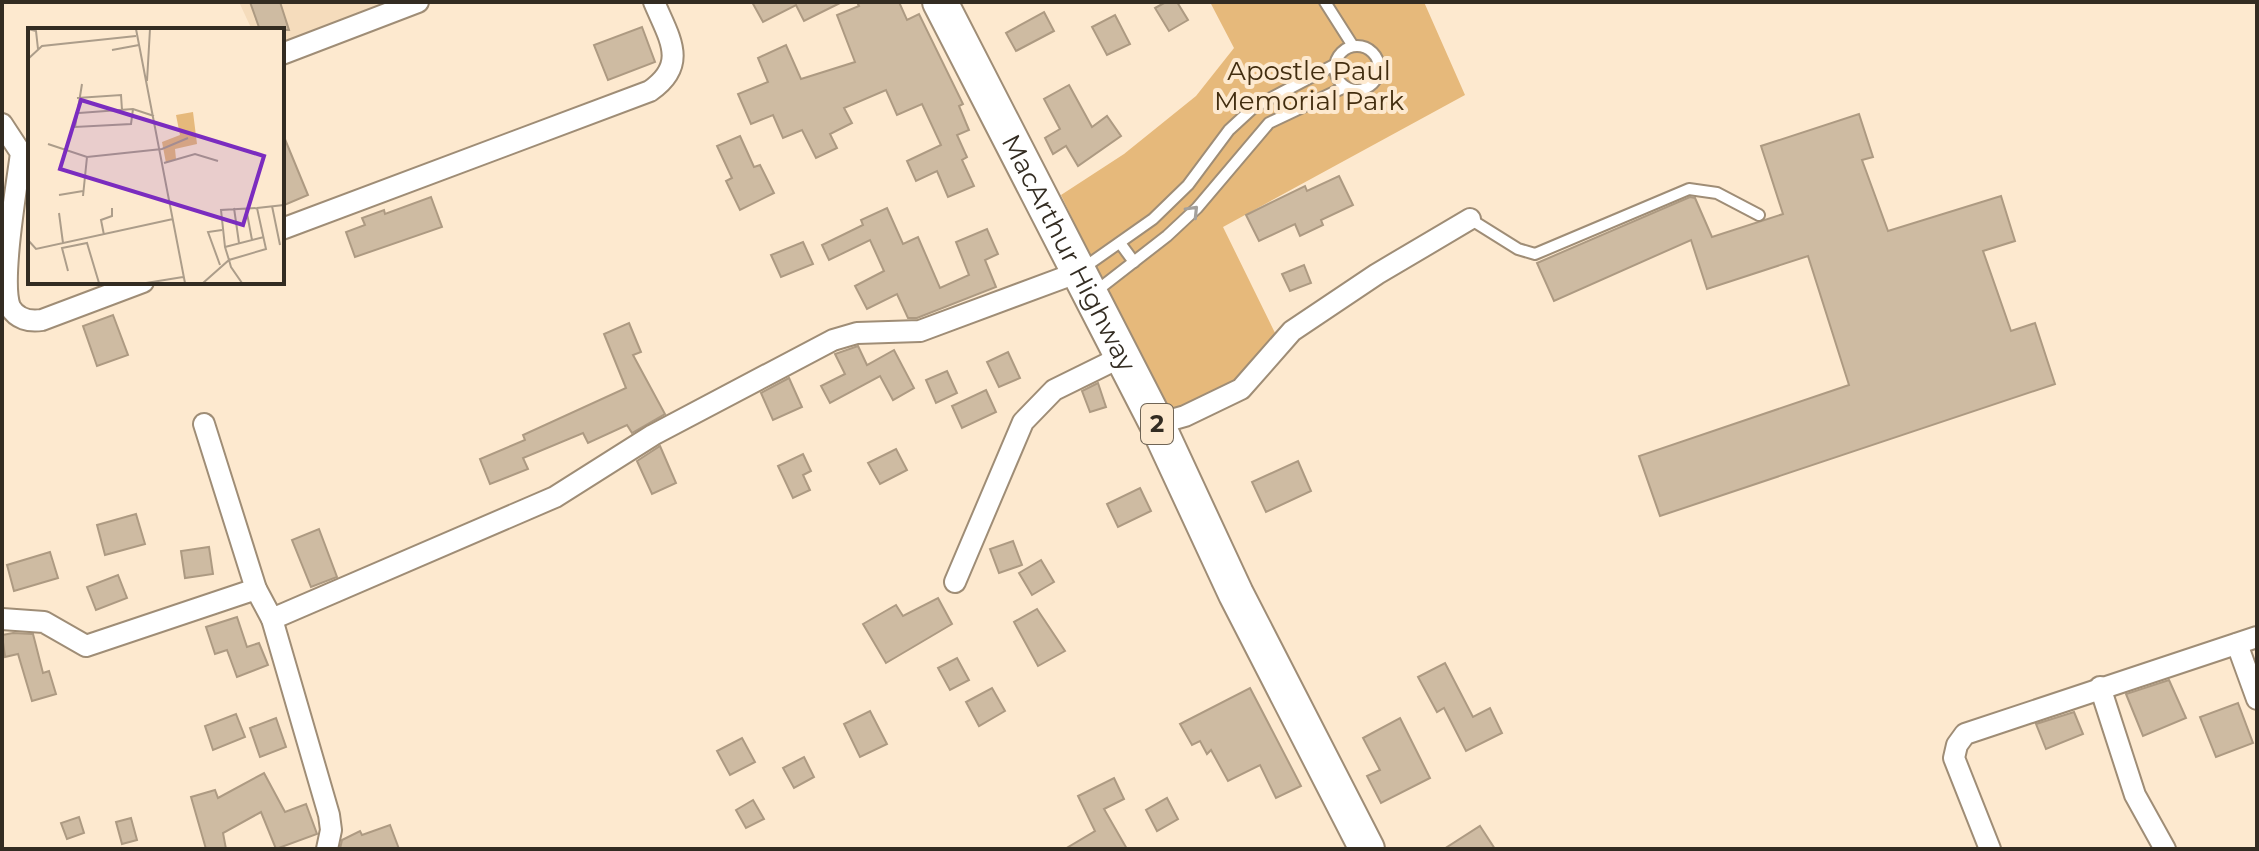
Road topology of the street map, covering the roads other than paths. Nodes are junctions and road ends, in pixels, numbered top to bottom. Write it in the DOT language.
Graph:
graph roads {
  1 [pos="418,2"];
  2 [pos="654,2"];
  3 [pos="940,2"];
  4 [pos="1325,2"];
  5 [pos="1353,46"];
  6 [pos="284,53"];
  7 [pos="1336,64"];
  8 [pos="1345,87"];
  9 [pos="1254,107"];
  10 [pos="1269,123"];
  11 [pos="2,124"];
  12 [pos="26,151"];
  13 [pos="1759,215"];
  14 [pos="1153,219"];
  15 [pos="1470,219"];
  16 [pos="284,228"];
  17 [pos="1167,236"];
  18 [pos="1120,243"];
  19 [pos="1134,262"];
  20 [pos="138,284"];
  21 [pos="1084,284"];
  22 [pos="1121,357"];
  23 [pos="204,424"];
  24 [pos="1157,424"];
  25 [pos="955,582"];
  26 [pos="256,589"];
  27 [pos="2,619"];
  28 [pos="272,619"];
  29 [pos="2257,637"];
  30 [pos="2237,644"];
  31 [pos="2100,687"];
  32 [pos="2257,699"];
  33 [pos="327,849"];
  34 [pos="1367,849"];
  35 [pos="1990,849"];
  36 [pos="2165,849"];
  1 -- 6 [label="street"];
  2 -- 16 [label="street"];
  3 -- 21 [label="highway, MacArthur Highway / 2"];
  4 -- 5 [label="lane"];
  5 -- 7 [label="lane"];
  5 -- 8 [label="lane"];
  7 -- 8 [label="lane"];
  7 -- 9 [label="lane"];
  8 -- 10 [label="lane"];
  9 -- 10 [label="lane"];
  9 -- 14 [label="lane"];
  17 -- 10 [label="lane, one-way"];
  11 -- 12 [label="street"];
  12 -- 20 [label="street"];
  13 -- 15 [label="lane"];
  14 -- 17 [label="lane"];
  14 -- 18 [label="lane"];
  15 -- 24 [label="street"];
  17 -- 19 [label="lane"];
  18 -- 19 [label="lane"];
  18 -- 21 [label="lane"];
  19 -- 21 [label="lane"];
  21 -- 22 [label="highway, MacArthur Highway / 2"];
  21 -- 28 [label="street"];
  22 -- 24 [label="highway, MacArthur Highway / 2"];
  22 -- 25 [label="street"];
  23 -- 26 [label="street"];
  24 -- 34 [label="highway, MacArthur Highway / 2"];
  26 -- 27 [label="street"];
  26 -- 28 [label="street"];
  28 -- 33 [label="street"];
  29 -- 30 [label="street"];
  30 -- 31 [label="street"];
  30 -- 32 [label="street"];
  31 -- 35 [label="street"];
  31 -- 36 [label="street"];
}
